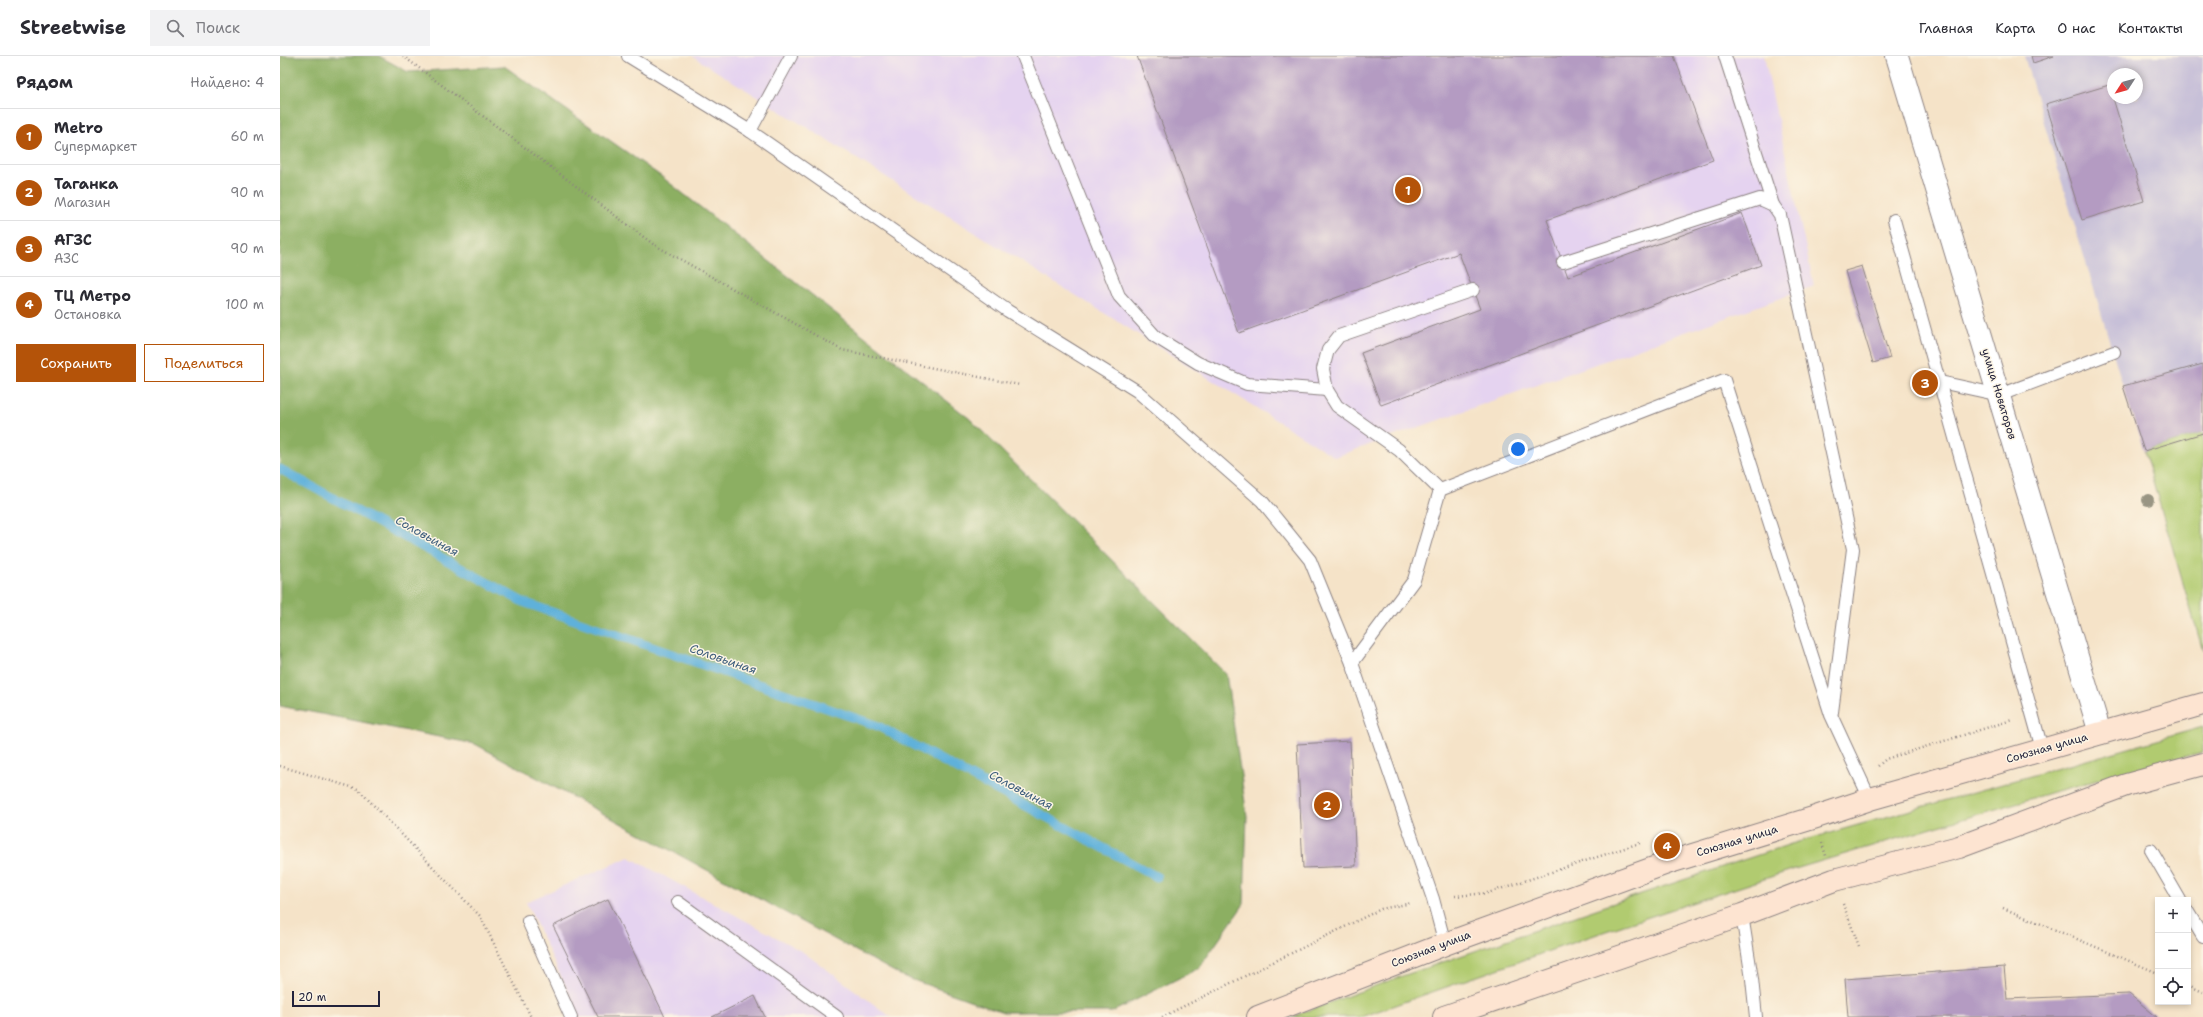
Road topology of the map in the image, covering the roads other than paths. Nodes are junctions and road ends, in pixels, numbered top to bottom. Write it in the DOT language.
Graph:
graph roads {
  1 [pos="628,56"];
  2 [pos="791,56"];
  3 [pos="1023,56"];
  4 [pos="1725,56"];
  5 [pos="1897,56"];
  6 [pos="750,132"];
  7 [pos="1773,206"];
  8 [pos="1894,220"];
  9 [pos="1563,262"];
  10 [pos="1473,290"];
  11 [pos="2114,352"];
  12 [pos="1940,382"];
  13 [pos="1328,390"];
  14 [pos="2000,396"];
  15 [pos="1440,490"];
  16 [pos="1352,663"];
  17 [pos="2203,704"];
  18 [pos="1831,715"];
  19 [pos="2100,733"];
  20 [pos="2042,749"];
  21 [pos="2203,764"];
  22 [pos="1870,799"];
  23 [pos="2151,850"];
  24 [pos="2178,897"];
  25 [pos="678,902"];
  26 [pos="1742,915"];
  27 [pos="2191,917"];
  28 [pos="528,920"];
  29 [pos="2203,937"];
  30 [pos="1445,944"];
  31 [pos="571,1017"];
  32 [pos="837,1017"];
  33 [pos="1258,1017"];
  34 [pos="1444,1017"];
  35 [pos="1756,1017"];
  1 -- 6 [label="lane"];
  2 -- 6 [label="lane"];
  3 -- 13 [label="lane"];
  4 -- 7 [label="lane"];
  5 -- 14 [label="street, улица Новаторов"];
  6 -- 16 [label="lane"];
  7 -- 9 [label="lane"];
  7 -- 18 [label="lane"];
  8 -- 12 [label="lane"];
  10 -- 13 [label="lane"];
  11 -- 14 [label="lane"];
  12 -- 14 [label="lane"];
  12 -- 20 [label="lane"];
  13 -- 15 [label="lane"];
  14 -- 19 [label="street, улица Новаторов"];
  15 -- 16 [label="lane"];
  15 -- 18 [label="lane"];
  16 -- 30 [label="lane"];
  17 -- 19 [label="main road, Союзная улица"];
  18 -- 22 [label="lane"];
  19 -- 20 [label="main road, Союзная улица"];
  20 -- 22 [label="main road, Союзная улица"];
  21 -- 26 [label="main road"];
  22 -- 30 [label="main road, Союзная улица"];
  23 -- 24 [label="lane"];
  25 -- 32 [label="lane"];
  26 -- 34 [label="main road"];
  26 -- 35 [label="lane"];
  27 -- 29 [label="lane"];
  28 -- 31 [label="lane"];
  30 -- 33 [label="main road, Союзная улица"];
}
